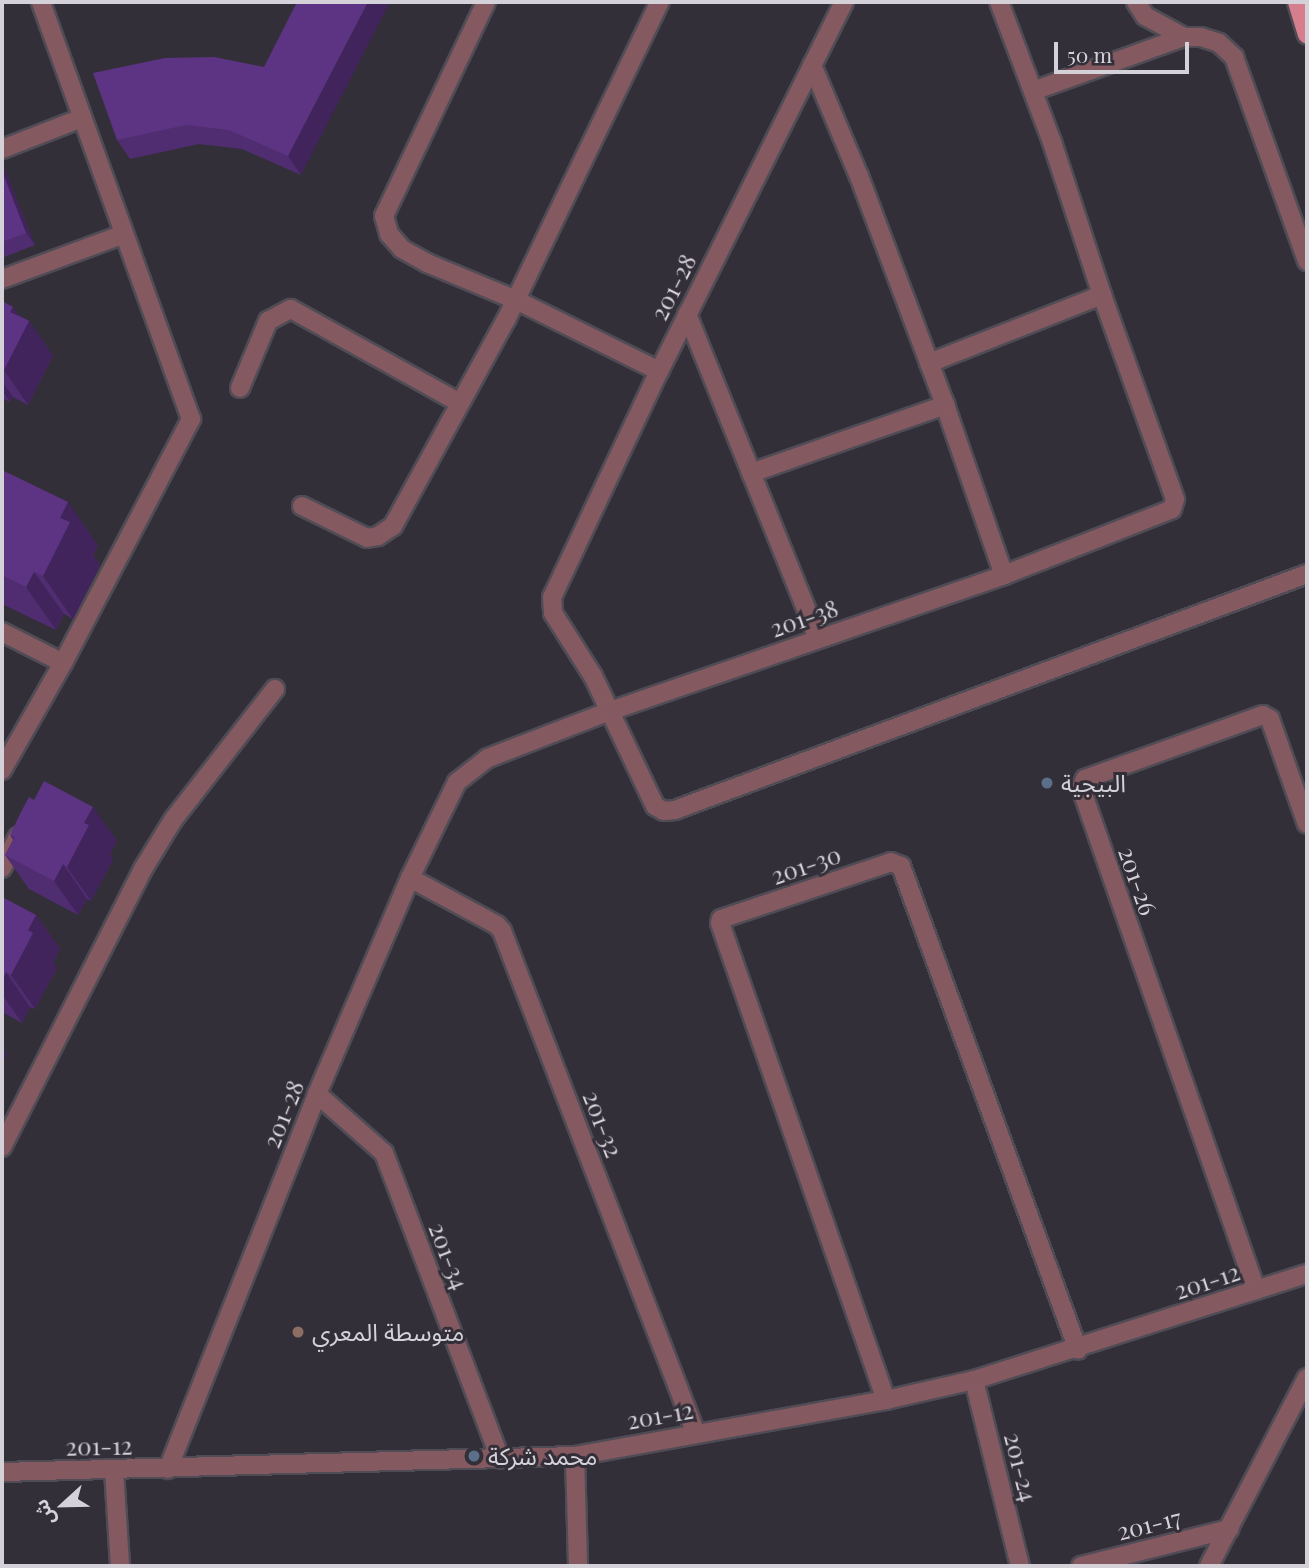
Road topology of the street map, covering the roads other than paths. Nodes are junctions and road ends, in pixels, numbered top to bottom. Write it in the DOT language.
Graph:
graph roads {
  1 [pos="41,2"];
  2 [pos="486,2"];
  3 [pos="660,2"];
  4 [pos="844,2"];
  5 [pos="999,2"];
  6 [pos="1136,2"];
  7 [pos="1297,2"];
  8 [pos="1307,34"];
  9 [pos="1184,37"];
  10 [pos="812,65"];
  11 [pos="1033,91"];
  12 [pos="82,118"];
  13 [pos="2,149"];
  14 [pos="124,233"];
  15 [pos="1307,261"];
  16 [pos="2,279"];
  17 [pos="1102,295"];
  18 [pos="516,300"];
  19 [pos="687,314"];
  20 [pos="929,363"];
  21 [pos="659,371"];
  22 [pos="240,388"];
  23 [pos="460,402"];
  24 [pos="945,405"];
  25 [pos="751,473"];
  26 [pos="302,506"];
  27 [pos="1307,574"];
  28 [pos="1004,575"];
  29 [pos="2,632"];
  30 [pos="818,638"];
  31 [pos="63,663"];
  32 [pos="275,689"];
  33 [pos="610,711"];
  34 [pos="2,770"];
  35 [pos="457,782"];
  36 [pos="27,819"];
  37 [pos="1307,824"];
  38 [pos="2,868"];
  39 [pos="411,878"];
  40 [pos="317,1094"];
  41 [pos="2,1147"];
  42 [pos="1307,1274"];
  43 [pos="1256,1290"];
  44 [pos="1078,1350"];
  45 [pos="1307,1378"];
  46 [pos="974,1380"];
  47 [pos="886,1399"];
  48 [pos="695,1434"];
  49 [pos="575,1456"];
  50 [pos="500,1459"];
  51 [pos="168,1469"];
  52 [pos="114,1470"];
  53 [pos="2,1472"];
  54 [pos="1229,1529"];
  55 [pos="120,1566"];
  56 [pos="578,1566"];
  57 [pos="1020,1566"];
  58 [pos="1081,1566"];
  59 [pos="1209,1566"];
  1 -- 12 [label="street"];
  2 -- 18 [label="street"];
  3 -- 18 [label="street"];
  4 -- 10 [label="street, 201-28"];
  5 -- 11 [label="street"];
  6 -- 9 [label="street"];
  7 -- 8 [label="main road"];
  9 -- 11 [label="street"];
  9 -- 15 [label="street"];
  10 -- 19 [label="street, 201-28"];
  10 -- 20 [label="street"];
  11 -- 17 [label="street"];
  12 -- 13 [label="street"];
  12 -- 14 [label="street"];
  14 -- 16 [label="street"];
  14 -- 31 [label="street"];
  17 -- 20 [label="street"];
  17 -- 28 [label="street, 201-38"];
  18 -- 21 [label="street"];
  18 -- 23 [label="street"];
  19 -- 21 [label="street, 201-28"];
  19 -- 25 [label="street"];
  20 -- 24 [label="street"];
  21 -- 33 [label="street, 201-28"];
  22 -- 23 [label="street"];
  23 -- 26 [label="street"];
  24 -- 25 [label="street"];
  24 -- 28 [label="street"];
  25 -- 30 [label="street"];
  27 -- 33 [label="street"];
  28 -- 30 [label="street, 201-38"];
  29 -- 31 [label="street"];
  30 -- 33 [label="street, 201-38"];
  31 -- 34 [label="street"];
  32 -- 41 [label="street"];
  33 -- 35 [label="street, 201-38"];
  35 -- 39 [label="street, 201-28"];
  36 -- 38 [label="street"];
  37 -- 43 [label="street, 201-26"];
  39 -- 40 [label="street, 201-28"];
  39 -- 48 [label="street, 201-32"];
  40 -- 50 [label="street, 201-34"];
  40 -- 51 [label="street, 201-28"];
  42 -- 43 [label="street, 201-12"];
  43 -- 44 [label="street, 201-12"];
  44 -- 46 [label="street, 201-12"];
  44 -- 47 [label="street, 201-30"];
  45 -- 54 [label="street"];
  46 -- 47 [label="street, 201-12"];
  46 -- 57 [label="street, 201-24"];
  47 -- 48 [label="street, 201-12"];
  48 -- 49 [label="street, 201-12"];
  49 -- 50 [label="street, 201-12"];
  49 -- 56 [label="street"];
  50 -- 51 [label="street, 201-12"];
  51 -- 52 [label="street, 201-12"];
  52 -- 53 [label="street, 201-12"];
  52 -- 55 [label="street"];
  54 -- 58 [label="street, 201-17"];
  54 -- 59 [label="street"];
}
